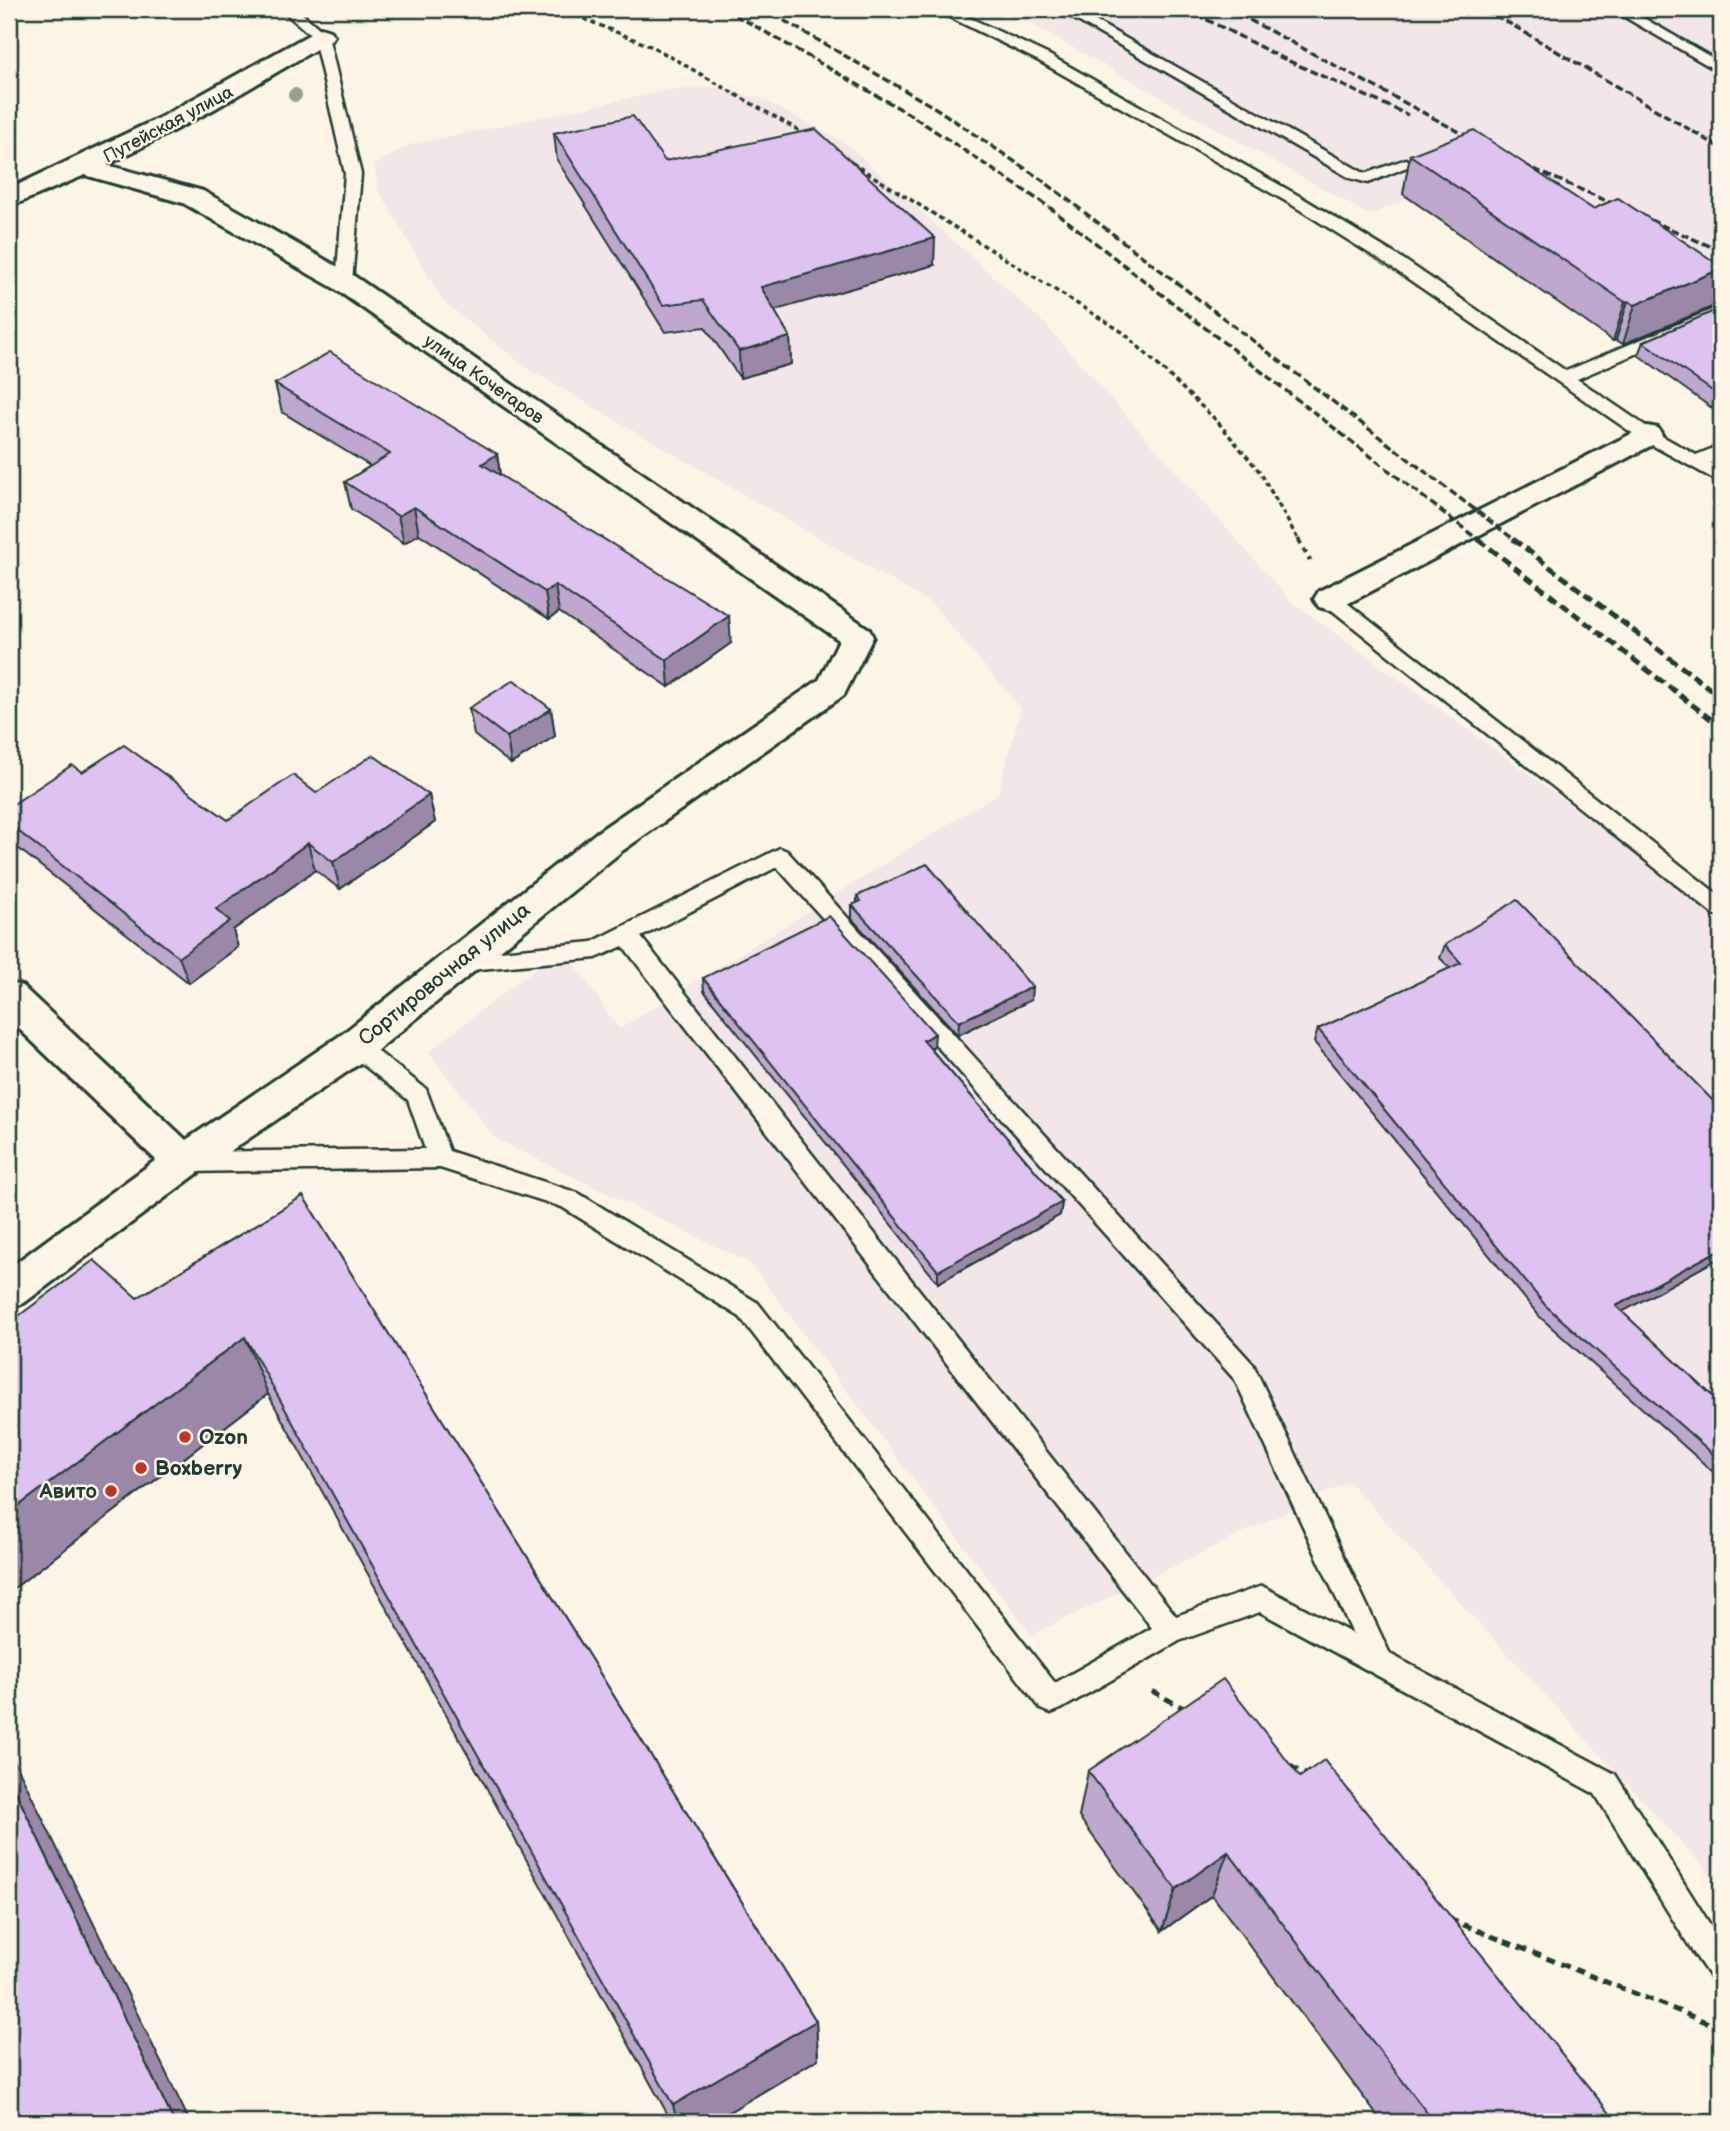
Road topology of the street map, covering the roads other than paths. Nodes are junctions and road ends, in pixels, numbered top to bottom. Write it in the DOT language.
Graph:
graph roads {
  1 [pos="288,9"];
  2 [pos="940,9"];
  3 [pos="1064,9"];
  4 [pos="1618,9"];
  5 [pos="321,36"];
  6 [pos="1721,69"];
  7 [pos="1406,164"];
  8 [pos="86,167"];
  9 [pos="9,199"];
  10 [pos="344,282"];
  11 [pos="1721,312"];
  12 [pos="1565,379"];
  13 [pos="1647,435"];
  14 [pos="1721,451"];
  15 [pos="1694,463"];
  16 [pos="1721,477"];
  17 [pos="1330,600"];
  18 [pos="857,637"];
  19 [pos="1721,908"];
  20 [pos="627,935"];
  21 [pos="459,962"];
  22 [pos="9,996"];
  23 [pos="355,1046"];
  24 [pos="440,1158"];
  25 [pos="184,1162"];
  26 [pos="9,1291"];
  27 [pos="1171,1631"];
  28 [pos="1381,1664"];
  29 [pos="1721,1966"];
  1 -- 5 [label="lane"];
  2 -- 12 [label="lane"];
  3 -- 7 [label="lane"];
  4 -- 6 [label="lane"];
  5 -- 8 [label="street, Путейская улица"];
  5 -- 10 [label="lane"];
  8 -- 9 [label="street, Путейская улица"];
  8 -- 10 [label="street, улица Кочегаров"];
  10 -- 18 [label="street, улица Кочегаров"];
  11 -- 12 [label="lane"];
  12 -- 13 [label="lane"];
  13 -- 15 [label="lane"];
  13 -- 17 [label="street"];
  14 -- 15 [label="lane"];
  15 -- 16 [label="lane"];
  17 -- 19 [label="lane"];
  18 -- 21 [label="street, Сортировочная улица"];
  20 -- 21 [label="lane"];
  20 -- 27 [label="lane"];
  20 -- 28 [label="lane"];
  21 -- 23 [label="street, Сортировочная улица"];
  22 -- 25 [label="street"];
  23 -- 24 [label="lane"];
  23 -- 25 [label="street, Сортировочная улица"];
  24 -- 25 [label="lane"];
  24 -- 27 [label="lane"];
  25 -- 26 [label="street, Сортировочная улица"];
  27 -- 28 [label="lane"];
  28 -- 29 [label="lane"];
}
